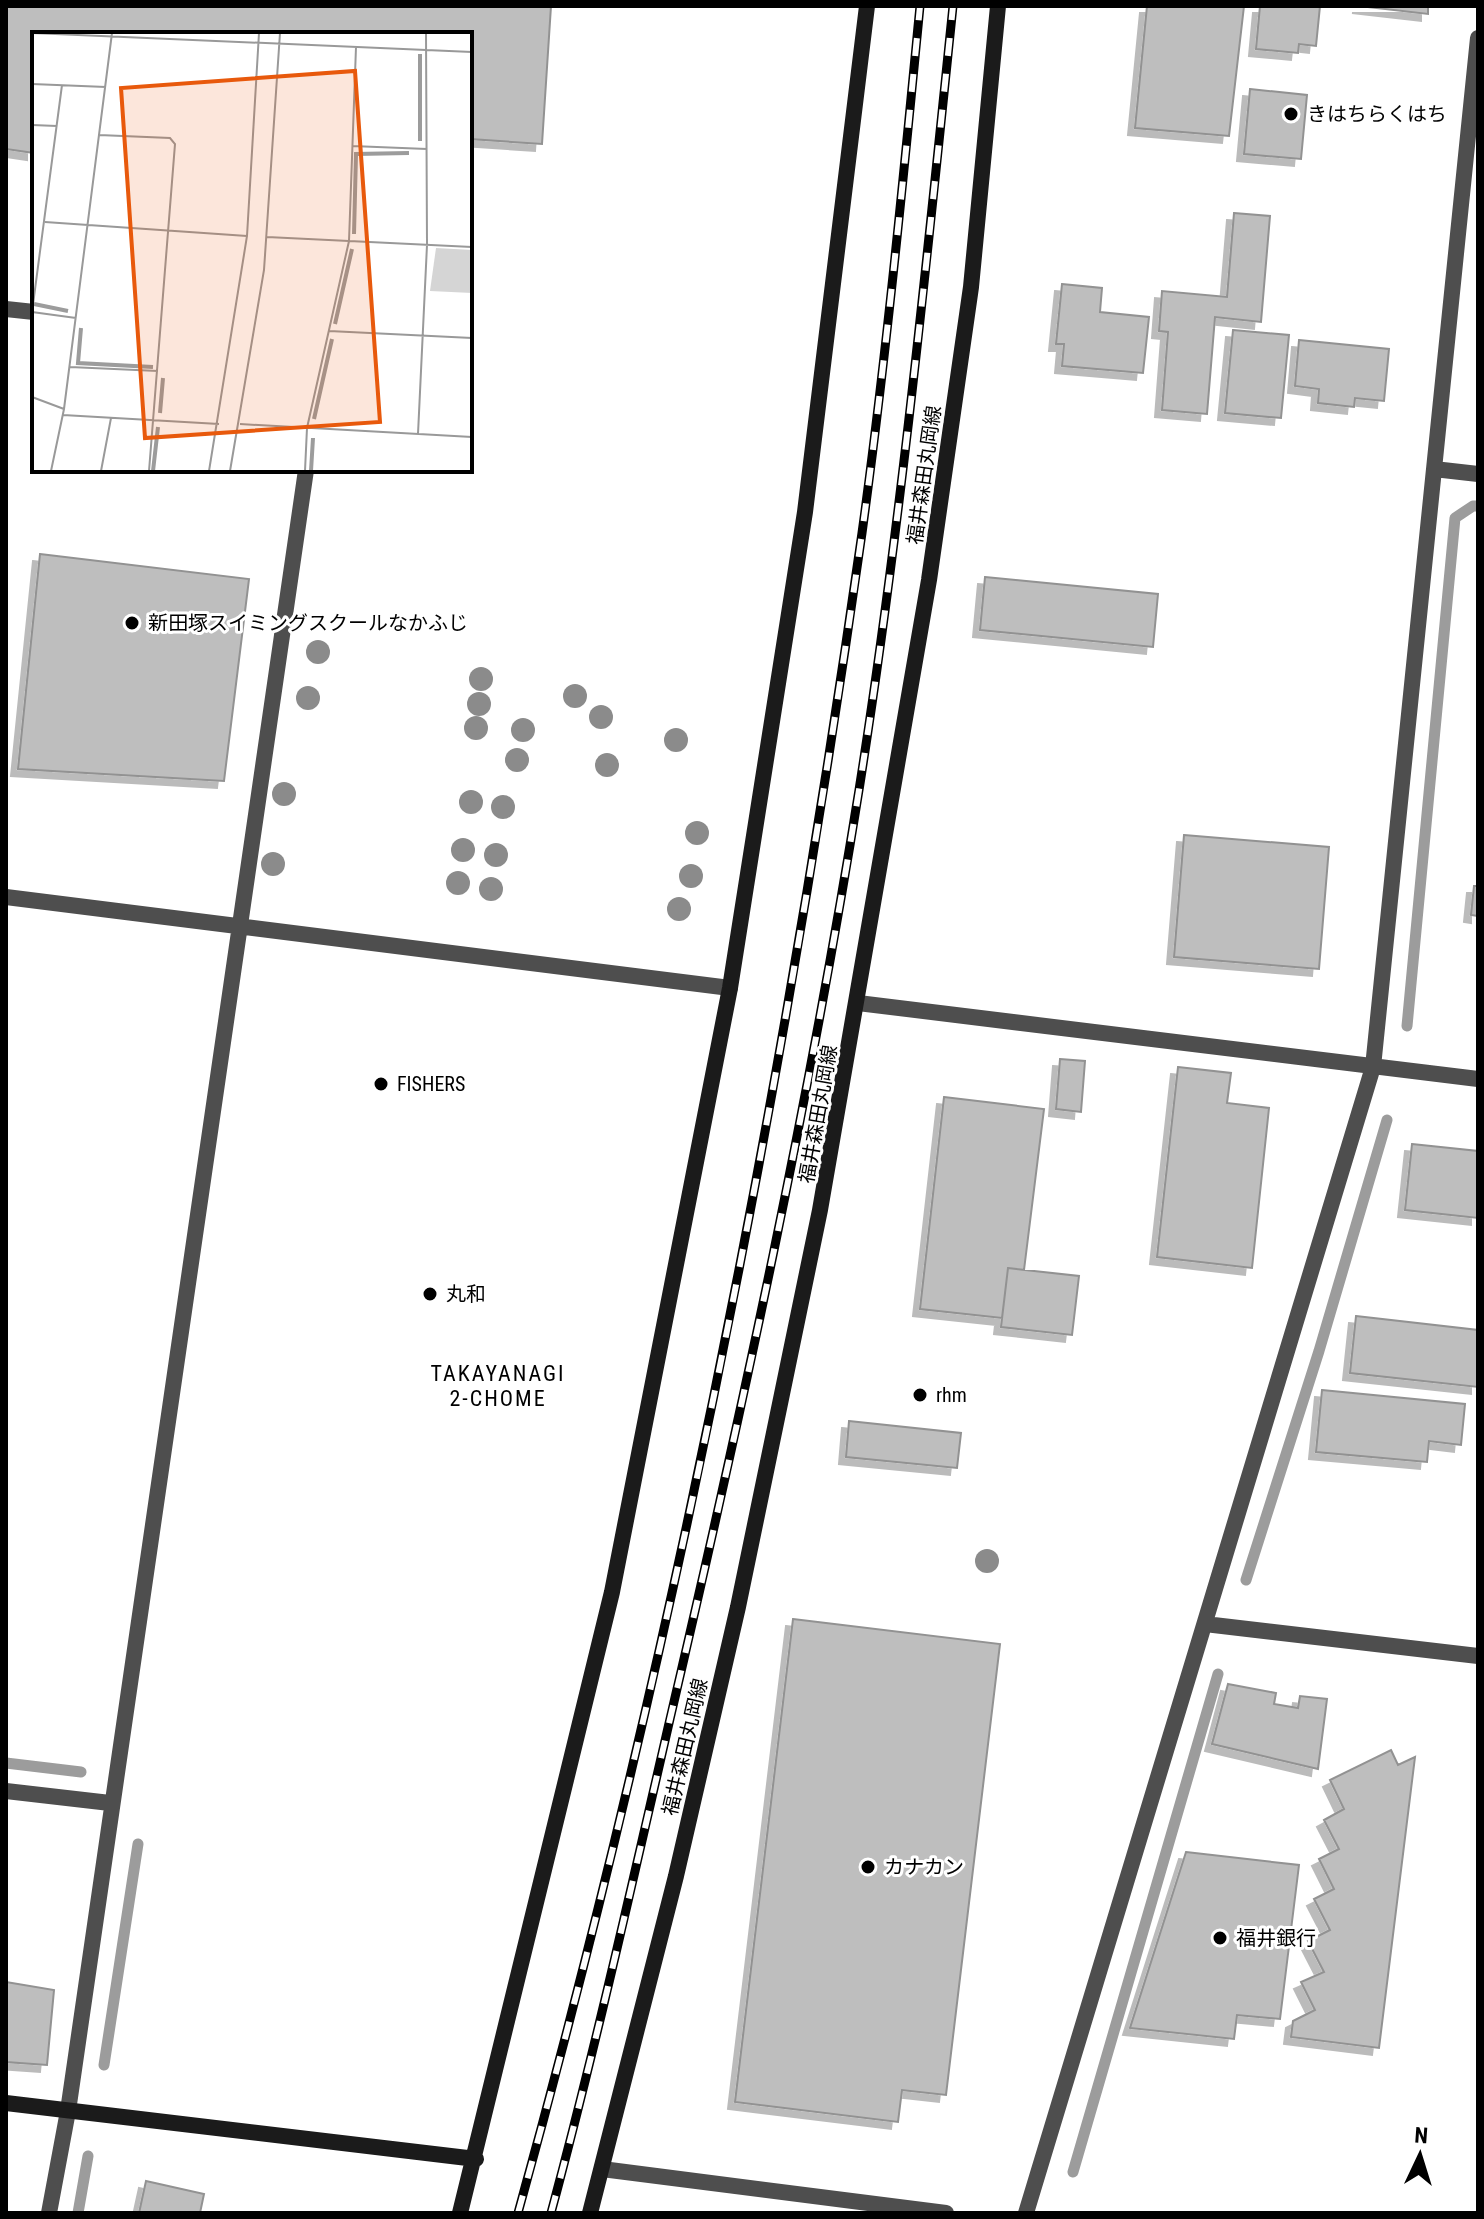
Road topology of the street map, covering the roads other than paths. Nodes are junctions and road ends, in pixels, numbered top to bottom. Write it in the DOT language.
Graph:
graph roads {
  1 [pos="867,6"];
  2 [pos="998,6"];
  3 [pos="1478,38"];
  4 [pos="6,309"];
  5 [pos="32,312"];
  6 [pos="1434,469"];
  7 [pos="306,472"];
  8 [pos="1478,474"];
  9 [pos="6,897"];
  10 [pos="240,926"];
  11 [pos="730,988"];
  12 [pos="858,1003"];
  13 [pos="1373,1067"];
  14 [pos="1478,1079"];
  15 [pos="1205,1624"];
  16 [pos="1478,1656"];
  17 [pos="6,1791"];
  18 [pos="110,1803"];
  19 [pos="6,2103"];
  20 [pos="68,2111"];
  21 [pos="476,2159"];
  22 [pos="602,2169"];
  23 [pos="49,2213"];
  24 [pos="460,2213"];
  25 [pos="590,2213"];
  26 [pos="946,2213"];
  27 [pos="1026,2213"];
  1 -- 11 [label="main road"];
  2 -- 12 [label="main road, 福井森田丸岡線"];
  3 -- 6 [label="street"];
  4 -- 5 [label="street"];
  6 -- 8 [label="street"];
  6 -- 13 [label="street"];
  7 -- 10 [label="street"];
  9 -- 10 [label="street"];
  10 -- 11 [label="street"];
  10 -- 18 [label="street"];
  11 -- 21 [label="main road"];
  12 -- 13 [label="street"];
  12 -- 22 [label="main road, 福井森田丸岡線"];
  13 -- 14 [label="street"];
  13 -- 15 [label="street"];
  15 -- 16 [label="street"];
  15 -- 27 [label="street"];
  17 -- 18 [label="street"];
  18 -- 20 [label="street"];
  19 -- 20 [label="main road"];
  20 -- 21 [label="main road"];
  20 -- 23 [label="street"];
  21 -- 24 [label="main road"];
  22 -- 25 [label="main road, 福井森田丸岡線"];
  22 -- 26 [label="street"];
}
